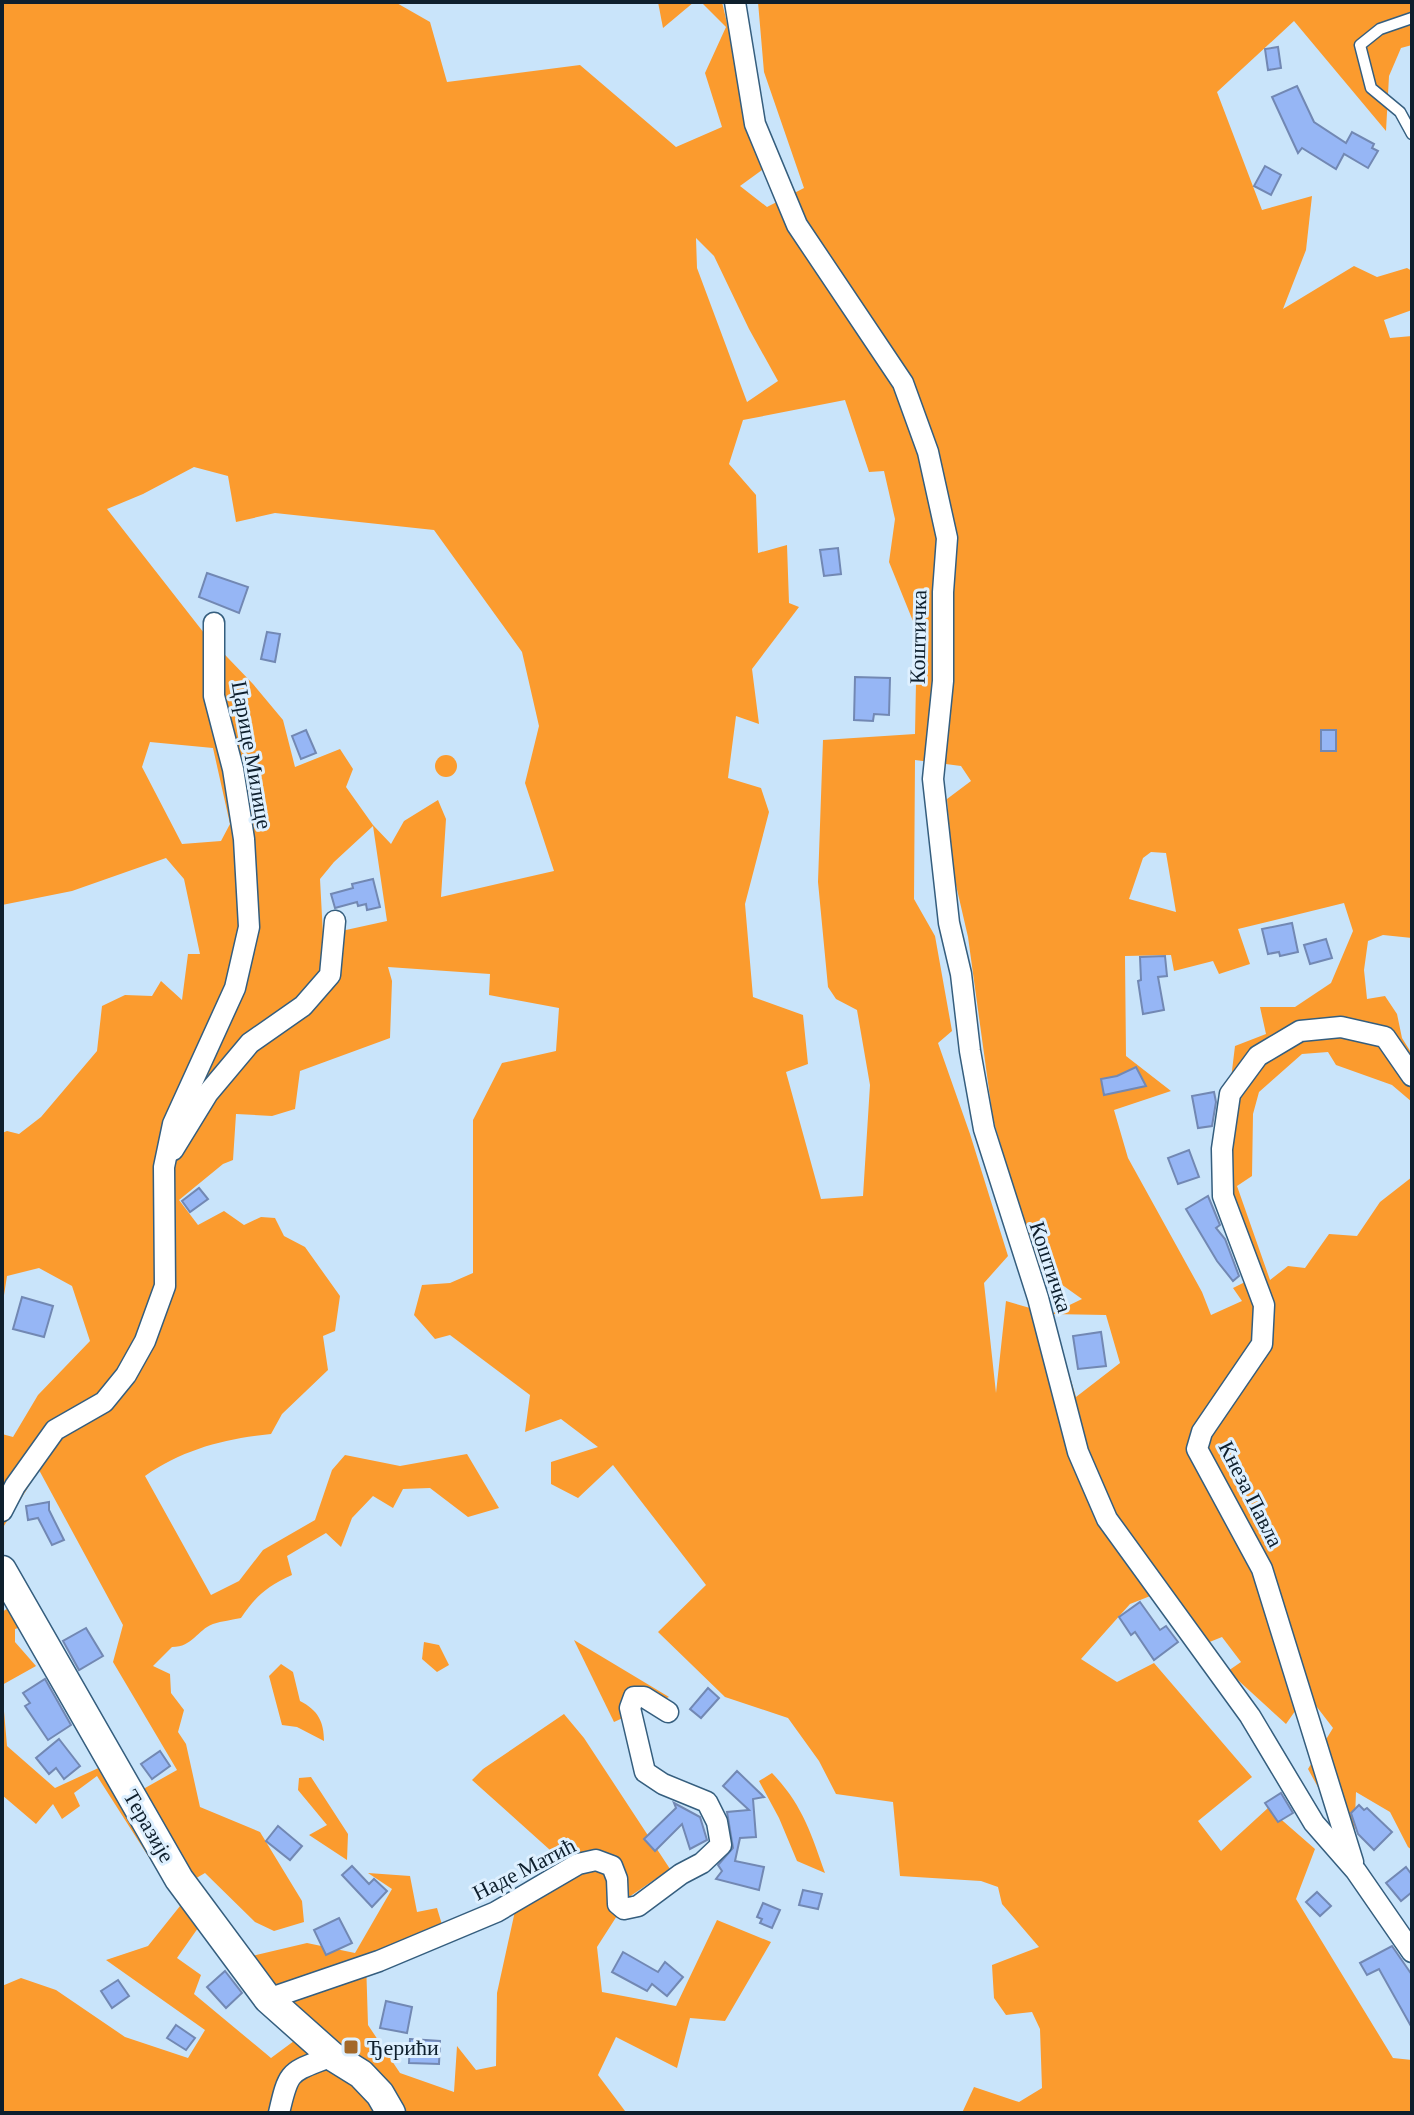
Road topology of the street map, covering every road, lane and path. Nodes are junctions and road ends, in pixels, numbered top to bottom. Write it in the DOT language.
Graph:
graph roads {
  1 [pos="735,2"];
  2 [pos="1412,18"];
  3 [pos="1412,134"];
  4 [pos="214,623"];
  5 [pos="335,921"];
  6 [pos="1412,1076"];
  7 [pos="164,1167"];
  8 [pos="2,1511"];
  9 [pos="2,1570"];
  10 [pos="668,1712"];
  11 [pos="1356,1871"];
  12 [pos="1412,1952"];
  13 [pos="268,1999"];
  14 [pos="332,2056"];
  15 [pos="279,2113"];
  16 [pos="391,2113"];
  1 -- 11 [label="street, Коштичка"];
  2 -- 3 [label="lane"];
  4 -- 7 [label="street, Царице Милице"];
  5 -- 7 [label="street"];
  6 -- 11 [label="street, Кнеза Павла"];
  7 -- 8 [label="street, Царице Милице"];
  9 -- 13 [label="street, Теразије"];
  10 -- 13 [label="street, Наде Матић"];
  11 -- 12 [label="street, Коштичка"];
  13 -- 14 [label="street, Теразије"];
  14 -- 15 [label="street"];
  14 -- 16 [label="street, Теразије"];
}
